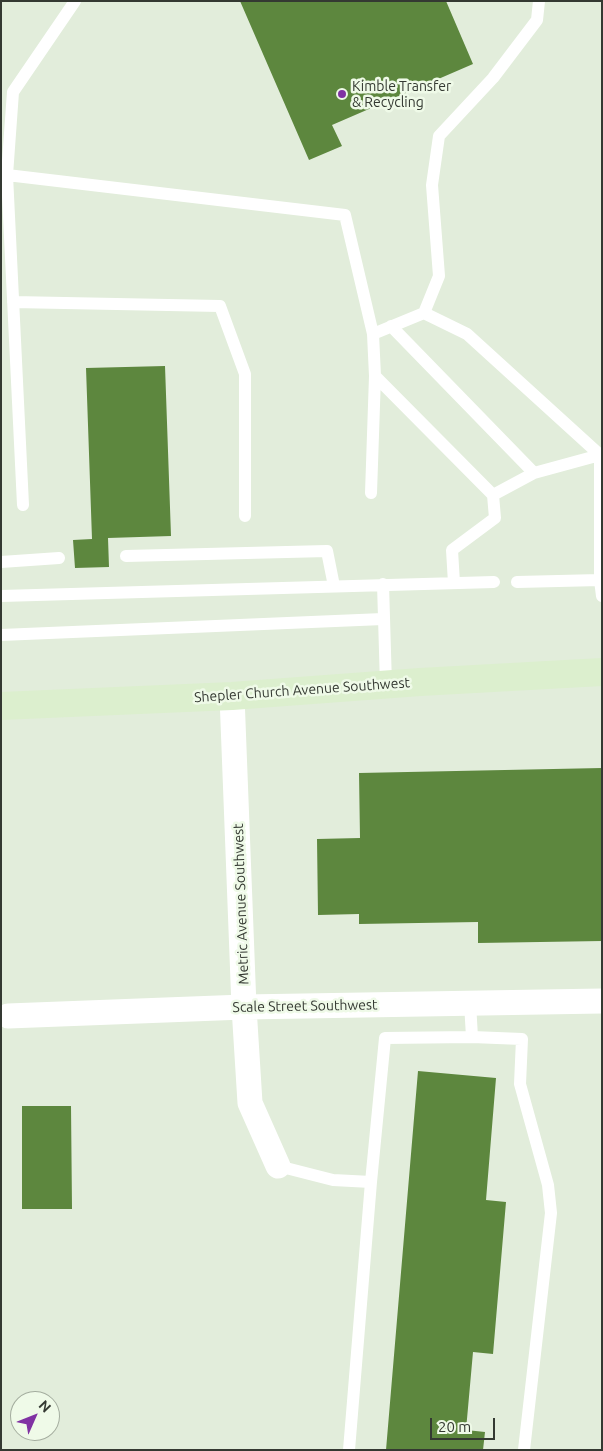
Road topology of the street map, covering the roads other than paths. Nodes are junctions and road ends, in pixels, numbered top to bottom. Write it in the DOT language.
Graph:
graph roads {
  1 [pos="75,1"];
  2 [pos="539,1"];
  3 [pos="7,175"];
  4 [pos="13,302"];
  5 [pos="424,313"];
  6 [pos="391,326"];
  7 [pos="373,334"];
  8 [pos="375,376"];
  9 [pos="600,455"];
  10 [pos="534,472"];
  11 [pos="371,493"];
  12 [pos="492,495"];
  13 [pos="23,505"];
  14 [pos="246,516"];
  15 [pos="126,556"];
  16 [pos="59,558"];
  17 [pos="1,562"];
  18 [pos="600,580"];
  19 [pos="494,582"];
  20 [pos="517,582"];
  21 [pos="454,583"];
  22 [pos="383,584"];
  23 [pos="334,586"];
  24 [pos="1,596"];
  25 [pos="602,596"];
  26 [pos="383,619"];
  27 [pos="1,635"];
  28 [pos="602,672"];
  29 [pos="386,684"];
  30 [pos="232,696"];
  31 [pos="1,706"];
  32 [pos="602,1000"];
  33 [pos="470,1003"];
  34 [pos="244,1007"];
  35 [pos="8,1016"];
  36 [pos="472,1037"];
  37 [pos="278,1166"];
  38 [pos="371,1182"];
  39 [pos="349,1450"];
  40 [pos="524,1450"];
  1 -- 3 [label="lane"];
  2 -- 5 [label="lane"];
  3 -- 4 [label="lane"];
  3 -- 7 [label="lane"];
  4 -- 13 [label="lane"];
  4 -- 14 [label="lane"];
  5 -- 6 [label="lane"];
  5 -- 9 [label="lane"];
  6 -- 7 [label="lane"];
  6 -- 10 [label="lane"];
  7 -- 8 [label="lane"];
  8 -- 11 [label="lane"];
  8 -- 12 [label="lane"];
  9 -- 10 [label="lane"];
  9 -- 18 [label="lane"];
  10 -- 12 [label="lane"];
  12 -- 21 [label="lane"];
  15 -- 23 [label="lane"];
  16 -- 17 [label="lane"];
  18 -- 20 [label="lane"];
  18 -- 25 [label="lane"];
  19 -- 21 [label="lane"];
  21 -- 22 [label="lane"];
  22 -- 23 [label="lane"];
  22 -- 26 [label="lane"];
  23 -- 24 [label="lane"];
  26 -- 27 [label="lane"];
  26 -- 29 [label="lane"];
  28 -- 29 [label="street, Shepler Church Avenue Southwest"];
  29 -- 30 [label="street, Shepler Church Avenue Southwest"];
  30 -- 31 [label="street, Shepler Church Avenue Southwest"];
  30 -- 34 [label="street, Metric Avenue Southwest"];
  32 -- 33 [label="street, Scale Street Southwest"];
  33 -- 34 [label="street, Scale Street Southwest"];
  33 -- 36 [label="lane"];
  34 -- 35 [label="street, Scale Street Southwest"];
  34 -- 37 [label="street, Metric Avenue Southwest"];
  36 -- 38 [label="lane"];
  36 -- 40 [label="lane"];
  37 -- 38 [label="lane"];
  38 -- 39 [label="lane"];
}
